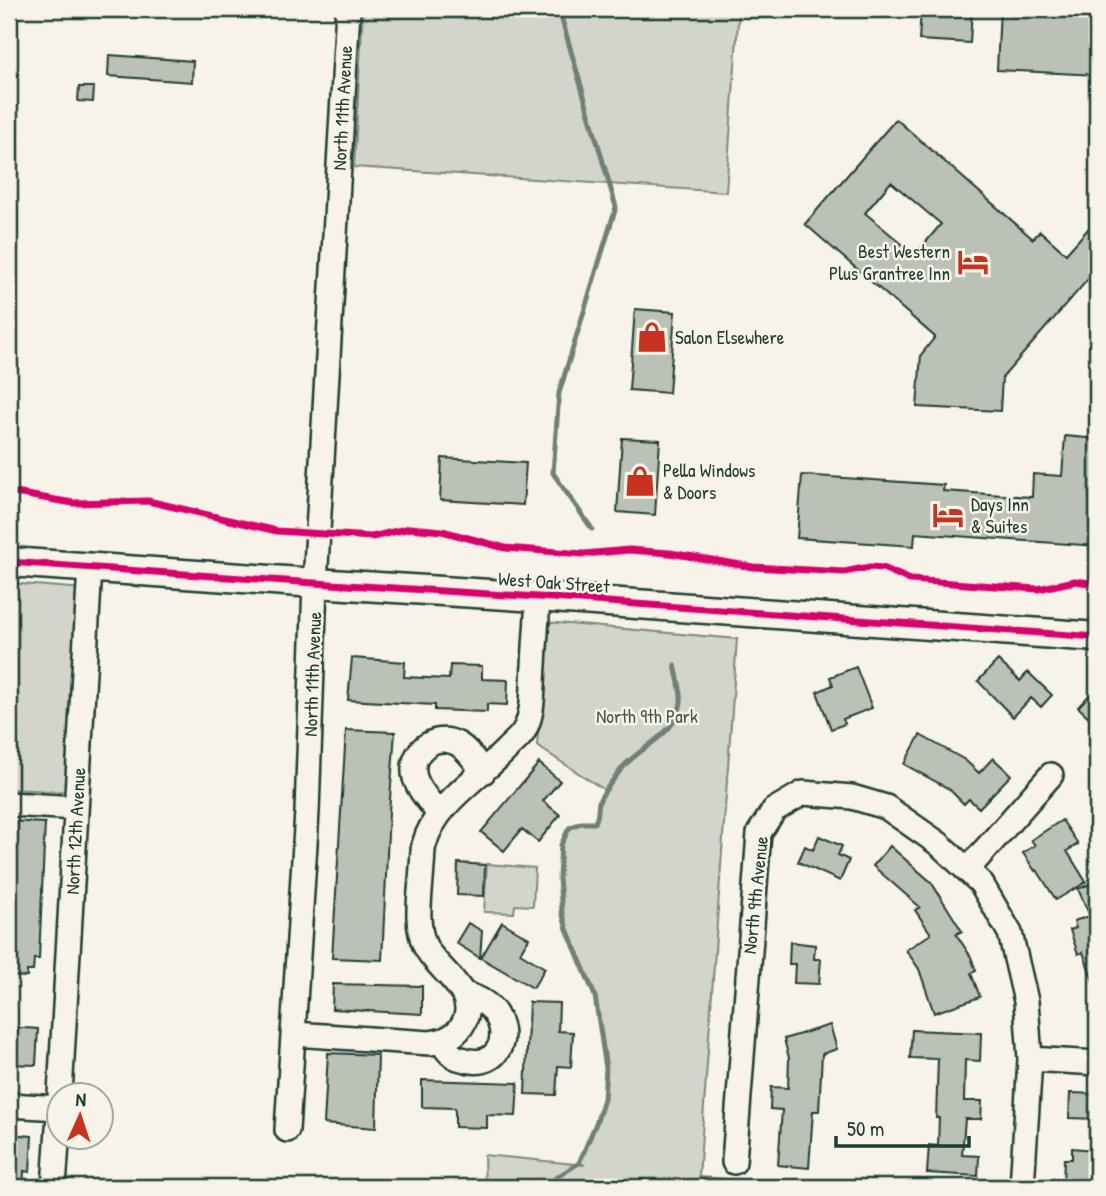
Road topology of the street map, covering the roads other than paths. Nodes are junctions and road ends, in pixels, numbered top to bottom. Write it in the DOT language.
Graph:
graph roads {
  1 [pos="348,9"];
  2 [pos="9,562"];
  3 [pos="90,567"];
  4 [pos="315,583"];
  5 [pos="538,597"];
  6 [pos="1097,637"];
  7 [pos="483,772"];
  8 [pos="1051,775"];
  9 [pos="9,804"];
  10 [pos="76,808"];
  11 [pos="439,814"];
  12 [pos="968,869"];
  13 [pos="464,994"];
  14 [pos="294,1034"];
  15 [pos="443,1041"];
  16 [pos="1030,1059"];
  17 [pos="1097,1063"];
  18 [pos="61,1080"];
  19 [pos="9,1105"];
  20 [pos="46,1107"];
  21 [pos="287,1130"];
  22 [pos="56,1150"];
  23 [pos="734,1162"];
  24 [pos="54,1187"];
  25 [pos="1022,1187"];
  1 -- 4 [label="street, North 11th Avenue"];
  2 -- 3 [label="main road, West Oak Street"];
  3 -- 4 [label="main road, West Oak Street"];
  3 -- 10 [label="street, North 12th Avenue"];
  4 -- 5 [label="main road, West Oak Street"];
  4 -- 14 [label="street, North 11th Avenue"];
  5 -- 6 [label="main road, West Oak Street"];
  5 -- 7 [label="street"];
  7 -- 11 [label="street"];
  7 -- 11 [label="street"];
  8 -- 12 [label="street"];
  9 -- 10 [label="street"];
  10 -- 18 [label="street, North 12th Avenue"];
  11 -- 13 [label="street"];
  12 -- 16 [label="street, North 9th Avenue"];
  12 -- 23 [label="street, North 9th Avenue"];
  13 -- 15 [label="street"];
  13 -- 15 [label="street"];
  14 -- 15 [label="street"];
  14 -- 21 [label="street, North 11th Avenue"];
  16 -- 17 [label="street"];
  16 -- 25 [label="street, North 9th Avenue"];
  19 -- 20 [label="street"];
  22 -- 24 [label="street, North 12th Avenue"];
}
